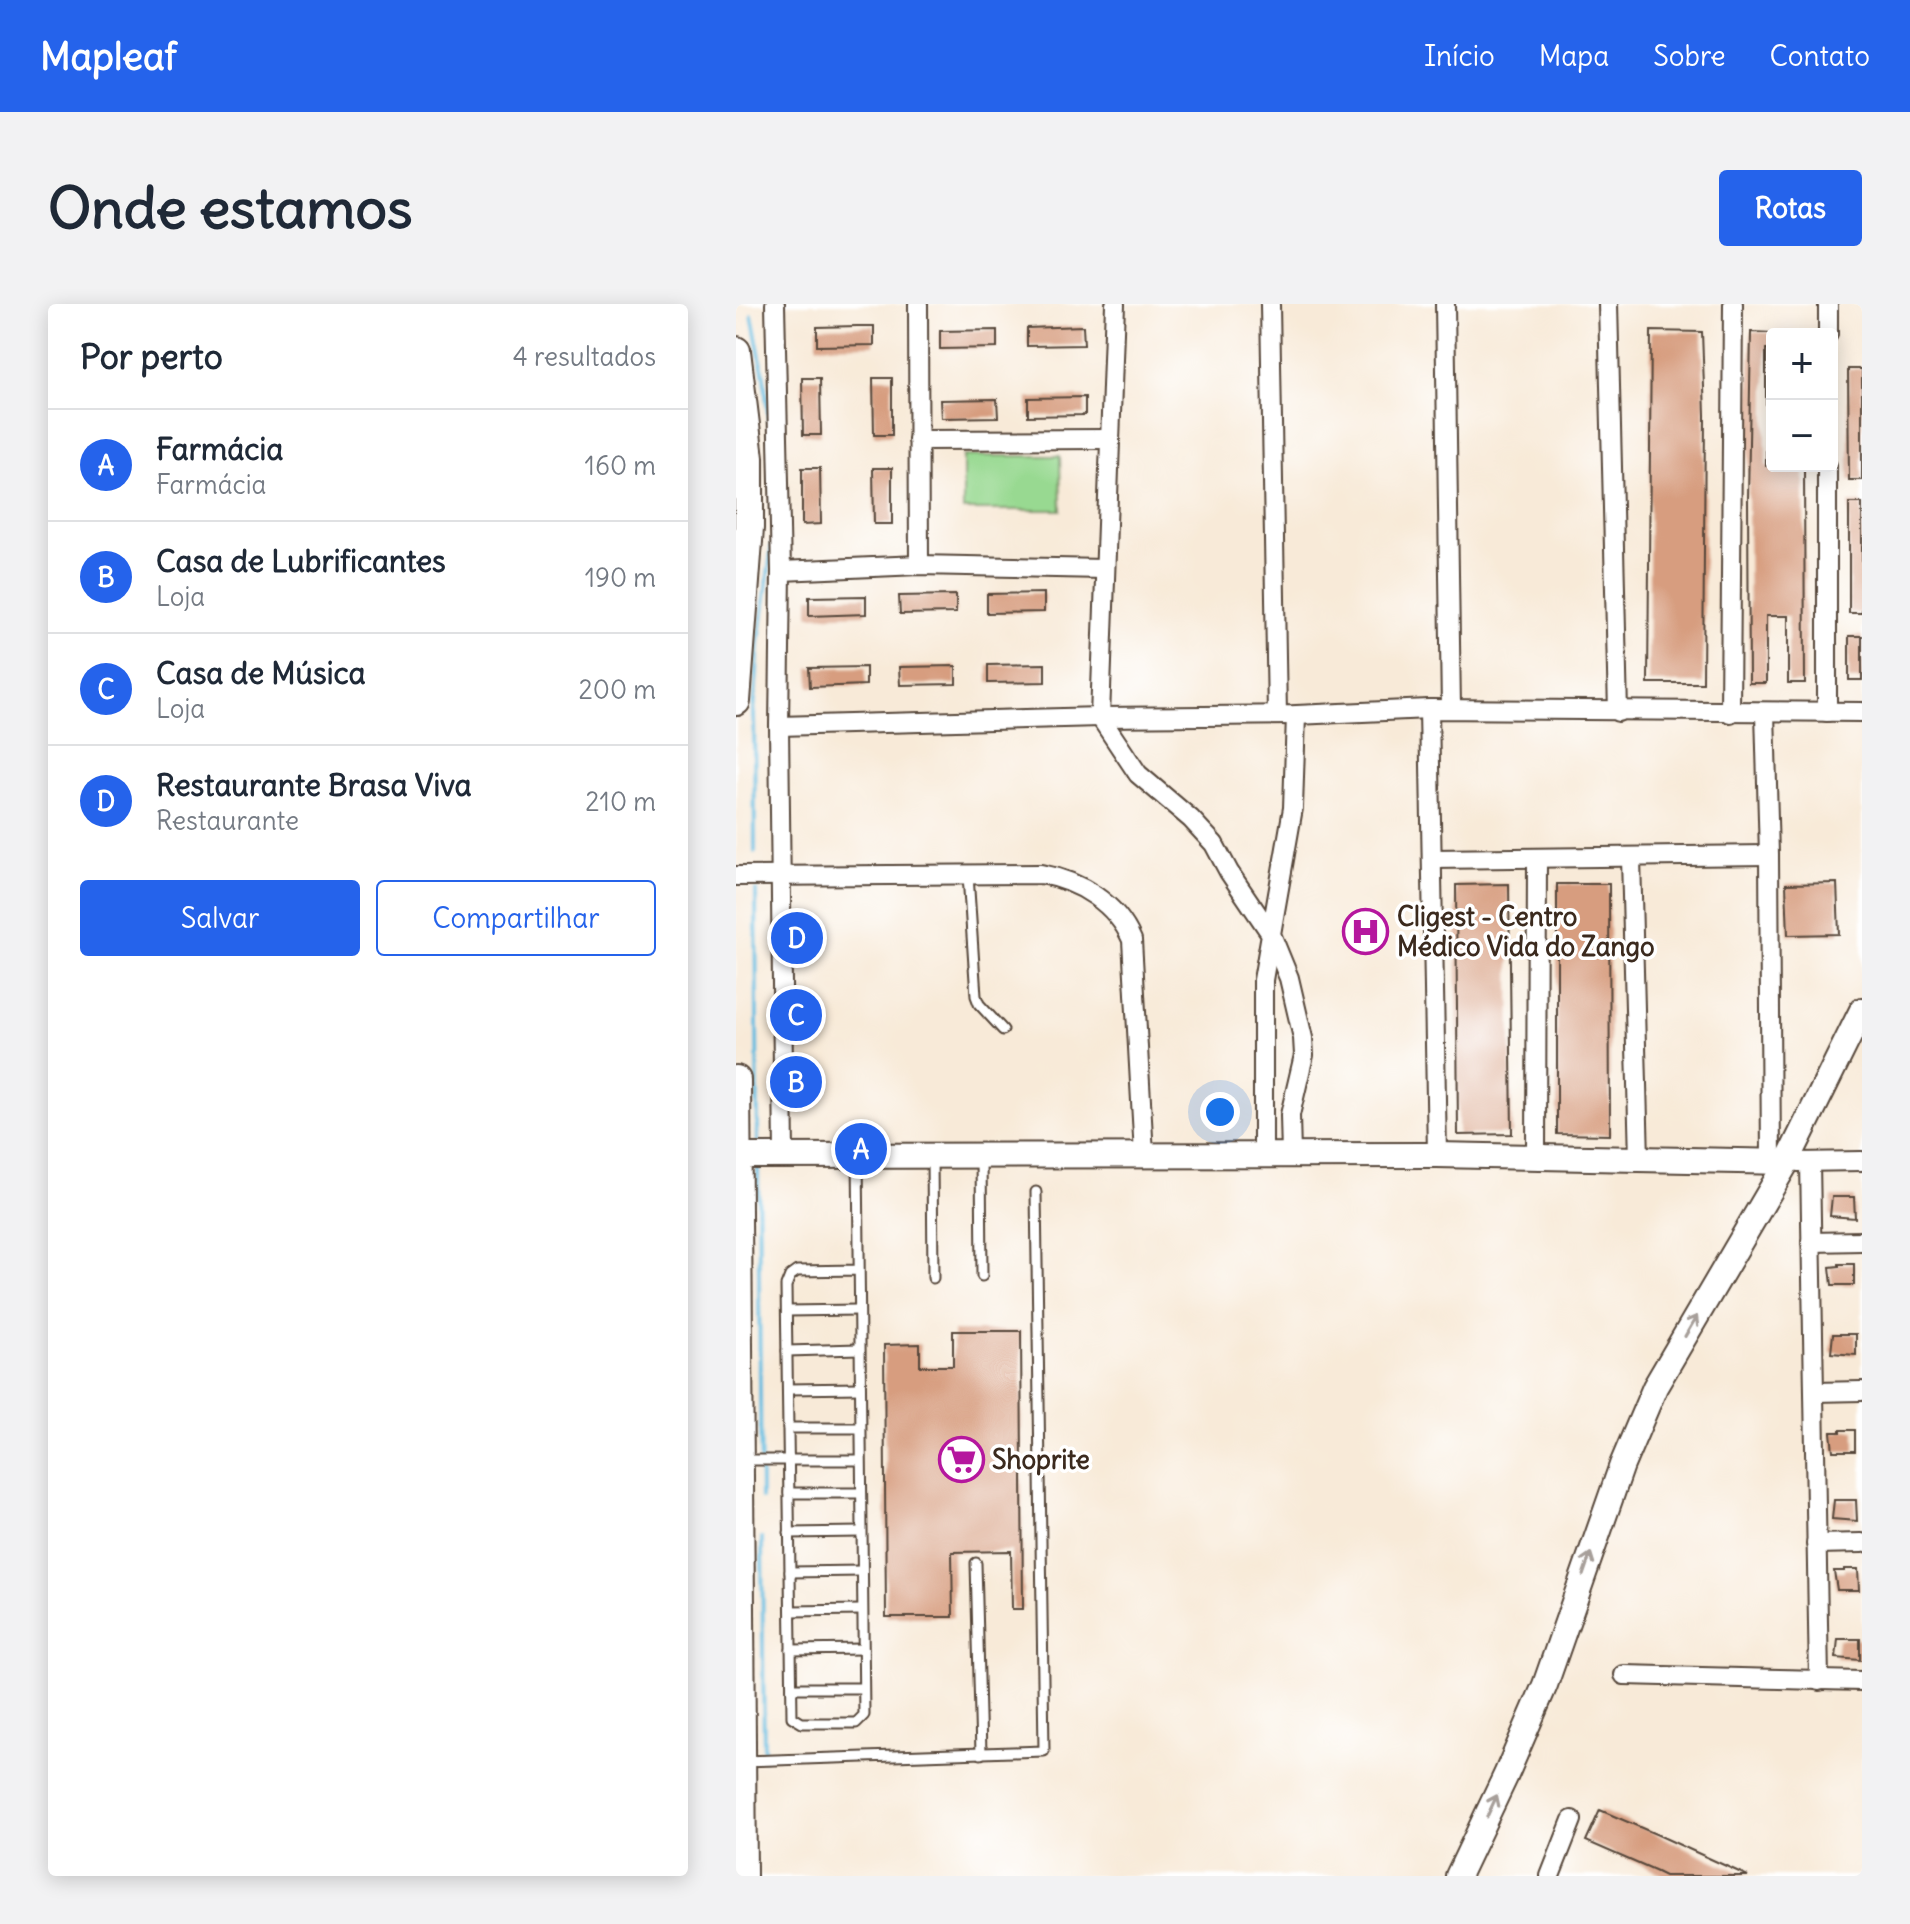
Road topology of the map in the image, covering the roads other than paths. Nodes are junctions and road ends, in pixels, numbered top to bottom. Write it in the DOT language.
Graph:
graph roads {
  1 [pos="775,304"];
  2 [pos="918,304"];
  3 [pos="1115,304"];
  4 [pos="1270,304"];
  5 [pos="1445,304"];
  6 [pos="1608,304"];
  7 [pos="1733,304"];
  8 [pos="1828,304"];
  9 [pos="1828,328"];
  10 [pos="736,351"];
  11 [pos="1109,439"];
  12 [pos="918,440"];
  13 [pos="742,462"];
  14 [pos="1827,472"];
  15 [pos="743,521"];
  16 [pos="919,565"];
  17 [pos="1104,569"];
  18 [pos="781,571"];
  19 [pos="736,701"];
  20 [pos="1429,709"];
  21 [pos="1451,709"];
  22 [pos="1618,712"];
  23 [pos="1765,712"];
  24 [pos="1827,712"];
  25 [pos="1862,712"];
  26 [pos="1730,713"];
  27 [pos="1286,715"];
  28 [pos="1100,717"];
  29 [pos="779,726"];
  30 [pos="1769,855"];
  31 [pos="1537,858"];
  32 [pos="1631,858"];
  33 [pos="1432,859"];
  34 [pos="757,875"];
  35 [pos="968,875"];
  36 [pos="1271,934"];
  37 [pos="1862,1010"];
  38 [pos="1003,1030"];
  39 [pos="1263,1070"];
  40 [pos="1300,1070"];
  41 [pos="736,1080"];
  42 [pos="1277,1094"];
  43 [pos="1263,1109"];
  44 [pos="1290,1115"];
  45 [pos="1263,1154"];
  46 [pos="858,1155"];
  47 [pos="932,1155"];
  48 [pos="981,1155"];
  49 [pos="1144,1155"];
  50 [pos="1291,1155"];
  51 [pos="1437,1155"];
  52 [pos="759,1156"];
  53 [pos="1536,1157"];
  54 [pos="1639,1159"];
  55 [pos="1862,1161"];
  56 [pos="1790,1162"];
  57 [pos="1036,1192"];
  58 [pos="1862,1241"];
  59 [pos="1811,1242"];
  60 [pos="858,1270"];
  61 [pos="982,1276"];
  62 [pos="933,1278"];
  63 [pos="858,1310"];
  64 [pos="787,1311"];
  65 [pos="859,1349"];
  66 [pos="787,1351"];
  67 [pos="860,1388"];
  68 [pos="788,1389"];
  69 [pos="1862,1391"];
  70 [pos="1815,1392"];
  71 [pos="788,1428"];
  72 [pos="860,1428"];
  73 [pos="746,1460"];
  74 [pos="860,1460"];
  75 [pos="788,1461"];
  76 [pos="789,1493"];
  77 [pos="861,1493"];
  78 [pos="861,1532"];
  79 [pos="789,1533"];
  80 [pos="1862,1543"];
  81 [pos="1816,1544"];
  82 [pos="976,1563"];
  83 [pos="862,1571"];
  84 [pos="790,1572"];
  85 [pos="862,1610"];
  86 [pos="791,1611"];
  87 [pos="863,1649"];
  88 [pos="791,1650"];
  89 [pos="1624,1675"];
  90 [pos="1819,1681"];
  91 [pos="1862,1681"];
  92 [pos="792,1688"];
  93 [pos="863,1688"];
  94 [pos="981,1754"];
  95 [pos="741,1761"];
  96 [pos="1572,1820"];
  97 [pos="742,1876"];
  98 [pos="1458,1876"];
  99 [pos="1550,1876"];
  1 -- 18 [label="street"];
  2 -- 12 [label="street"];
  3 -- 11 [label="street"];
  4 -- 27 [label="street"];
  5 -- 21 [label="street"];
  6 -- 22 [label="street"];
  7 -- 26 [label="street"];
  8 -- 9 [label="street"];
  10 -- 13 [label="main road"];
  11 -- 12 [label="street"];
  11 -- 17 [label="street"];
  12 -- 16 [label="street"];
  13 -- 15 [label="main road"];
  14 -- 24 [label="street"];
  15 -- 19 [label="main road"];
  16 -- 17 [label="street"];
  16 -- 18 [label="street"];
  17 -- 28 [label="street"];
  18 -- 29 [label="street"];
  20 -- 21 [label="street"];
  20 -- 27 [label="street"];
  20 -- 33 [label="street"];
  21 -- 22 [label="street"];
  22 -- 26 [label="street"];
  23 -- 24 [label="street"];
  23 -- 26 [label="street"];
  23 -- 30 [label="street"];
  24 -- 25 [label="street"];
  27 -- 28 [label="street"];
  27 -- 36 [label="street"];
  28 -- 29 [label="street"];
  28 -- 36 [label="street"];
  29 -- 34 [label="street"];
  30 -- 32 [label="street"];
  30 -- 56 [label="street"];
  31 -- 32 [label="street"];
  31 -- 33 [label="street"];
  31 -- 53 [label="street"];
  32 -- 54 [label="street"];
  33 -- 51 [label="street"];
  34 -- 35 [label="street"];
  34 -- 52 [label="street"];
  35 -- 38 [label="lane"];
  35 -- 49 [label="street"];
  36 -- 39 [label="street"];
  36 -- 40 [label="street"];
  37 -- 56 [label="street"];
  39 -- 42 [label="street"];
  39 -- 43 [label="street"];
  40 -- 42 [label="street"];
  40 -- 44 [label="street"];
  41 -- 52 [label="main road"];
  42 -- 43 [label="street"];
  42 -- 44 [label="street"];
  43 -- 45 [label="street"];
  44 -- 50 [label="street"];
  45 -- 49 [label="street"];
  45 -- 50 [label="street"];
  46 -- 47 [label="street"];
  46 -- 52 [label="street"];
  46 -- 60 [label="lane"];
  47 -- 48 [label="street"];
  47 -- 62 [label="lane"];
  48 -- 49 [label="street"];
  48 -- 61 [label="lane"];
  50 -- 51 [label="street"];
  51 -- 53 [label="street"];
  52 -- 73 [label="main road"];
  53 -- 54 [label="street"];
  54 -- 56 [label="street"];
  55 -- 56 [label="street"];
  56 -- 59 [label="street"];
  98 -- 56 [label="street, one-way"];
  57 -- 94 [label="lane"];
  58 -- 59 [label="street"];
  59 -- 70 [label="street"];
  60 -- 63 [label="lane"];
  60 -- 64 [label="lane"];
  63 -- 64 [label="lane"];
  63 -- 65 [label="lane"];
  64 -- 66 [label="lane"];
  65 -- 66 [label="lane"];
  65 -- 67 [label="lane"];
  66 -- 68 [label="lane"];
  67 -- 68 [label="lane"];
  67 -- 72 [label="lane"];
  68 -- 71 [label="lane"];
  69 -- 70 [label="street"];
  70 -- 81 [label="street"];
  71 -- 72 [label="lane"];
  71 -- 75 [label="lane"];
  72 -- 74 [label="lane"];
  73 -- 75 [label="lane"];
  73 -- 95 [label="main road"];
  74 -- 75 [label="lane"];
  74 -- 77 [label="lane"];
  75 -- 76 [label="lane"];
  76 -- 77 [label="lane"];
  76 -- 79 [label="lane"];
  77 -- 78 [label="lane"];
  78 -- 79 [label="lane"];
  78 -- 83 [label="lane"];
  79 -- 84 [label="lane"];
  80 -- 81 [label="street"];
  81 -- 90 [label="street"];
  82 -- 94 [label="lane"];
  83 -- 84 [label="lane"];
  83 -- 85 [label="lane"];
  84 -- 86 [label="lane"];
  85 -- 86 [label="lane"];
  85 -- 87 [label="lane"];
  86 -- 88 [label="lane"];
  87 -- 88 [label="lane"];
  87 -- 93 [label="lane"];
  88 -- 92 [label="lane"];
  89 -- 90 [label="street"];
  90 -- 91 [label="street"];
  92 -- 93 [label="lane"];
  92 -- 93 [label="lane"];
  94 -- 95 [label="lane"];
  95 -- 97 [label="main road"];
  96 -- 99 [label="street"];
}
